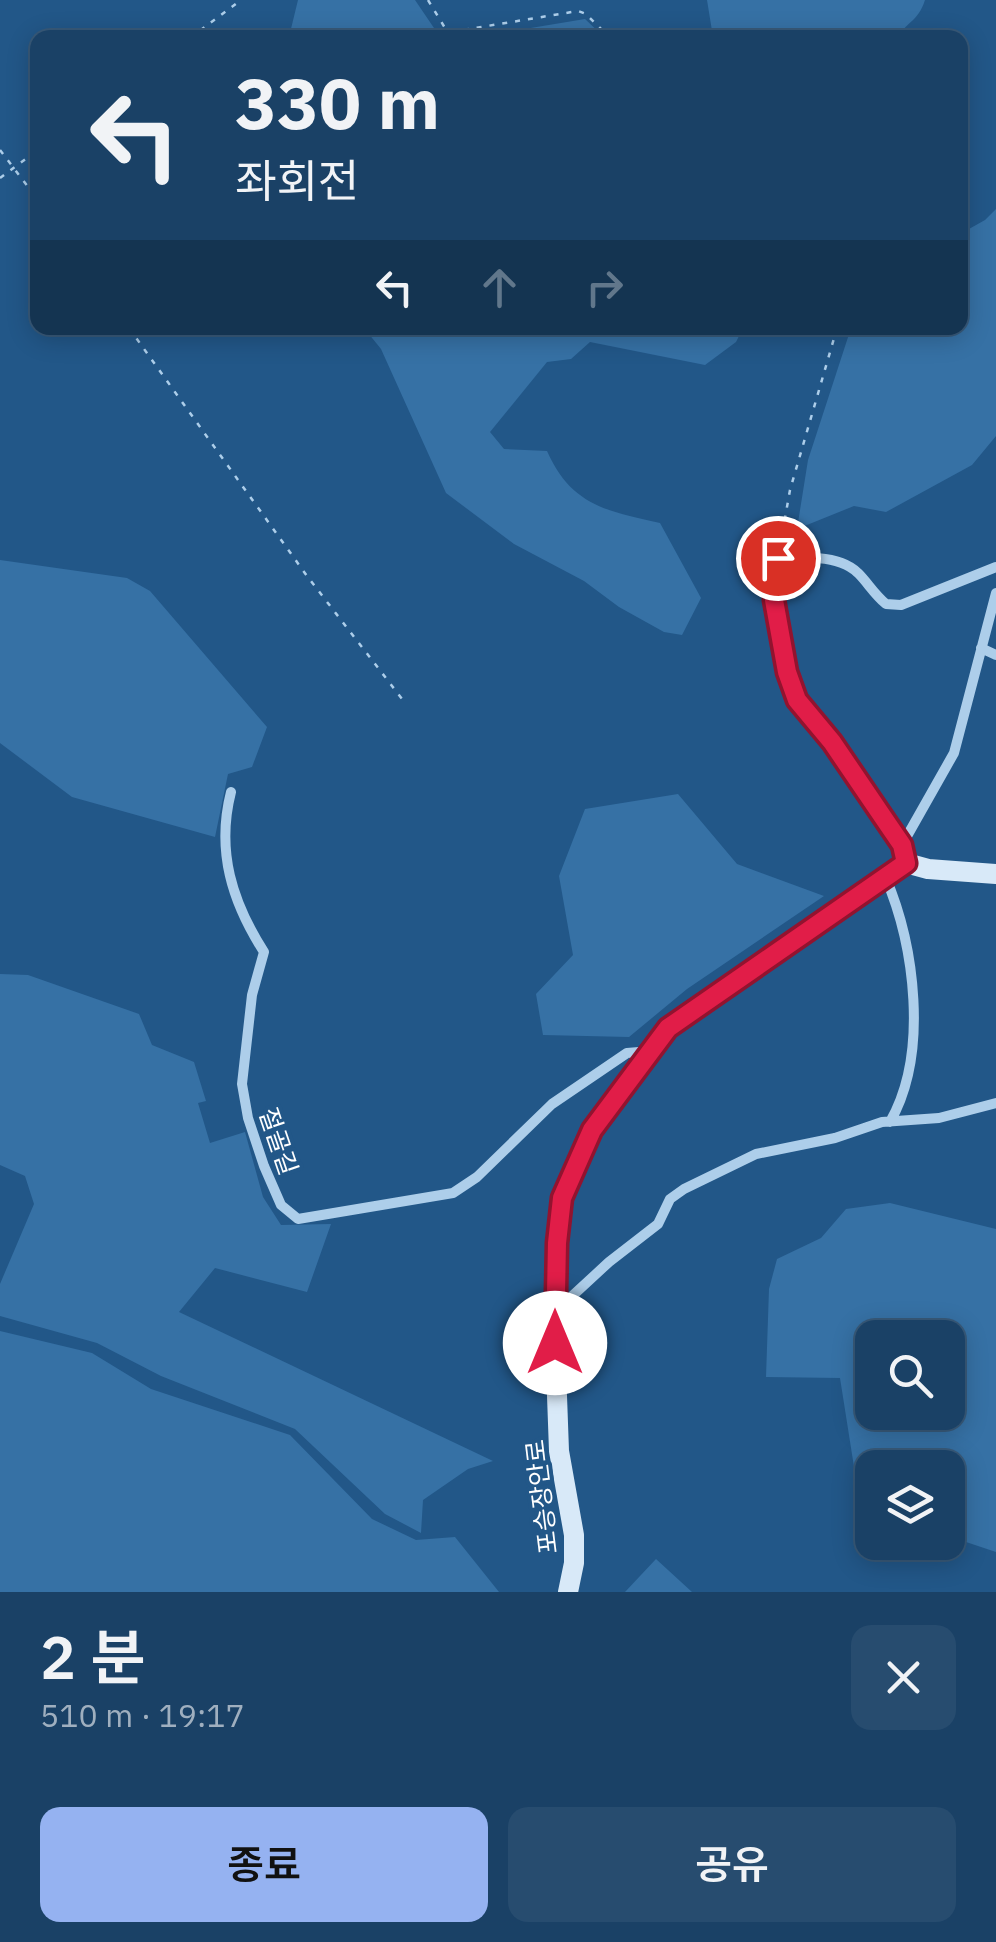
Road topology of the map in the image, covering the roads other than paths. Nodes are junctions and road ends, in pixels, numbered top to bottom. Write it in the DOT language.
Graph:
graph roads {
  1 [pos="996,567"];
  2 [pos="996,592"];
  3 [pos="981,648"];
  4 [pos="996,655"];
  5 [pos="230,792"];
  6 [pos="904,854"];
  7 [pos="996,874"];
  8 [pos="886,876"];
  9 [pos="652,1051"];
  10 [pos="996,1102"];
  11 [pos="890,1122"];
  12 [pos="554,1313"];
  13 [pos="568,1592"];
  1 -- 6 [label="street"];
  2 -- 3 [label="street"];
  3 -- 4 [label="street"];
  3 -- 6 [label="street"];
  5 -- 9 [label="street, 절골길"];
  6 -- 7 [label="street"];
  6 -- 8 [label="street, 포승장안로"];
  8 -- 9 [label="street, 포승장안로"];
  8 -- 11 [label="street"];
  9 -- 12 [label="street, 포승장안로"];
  10 -- 11 [label="street"];
  11 -- 12 [label="street"];
  12 -- 13 [label="street, 포승장안로"];
}
